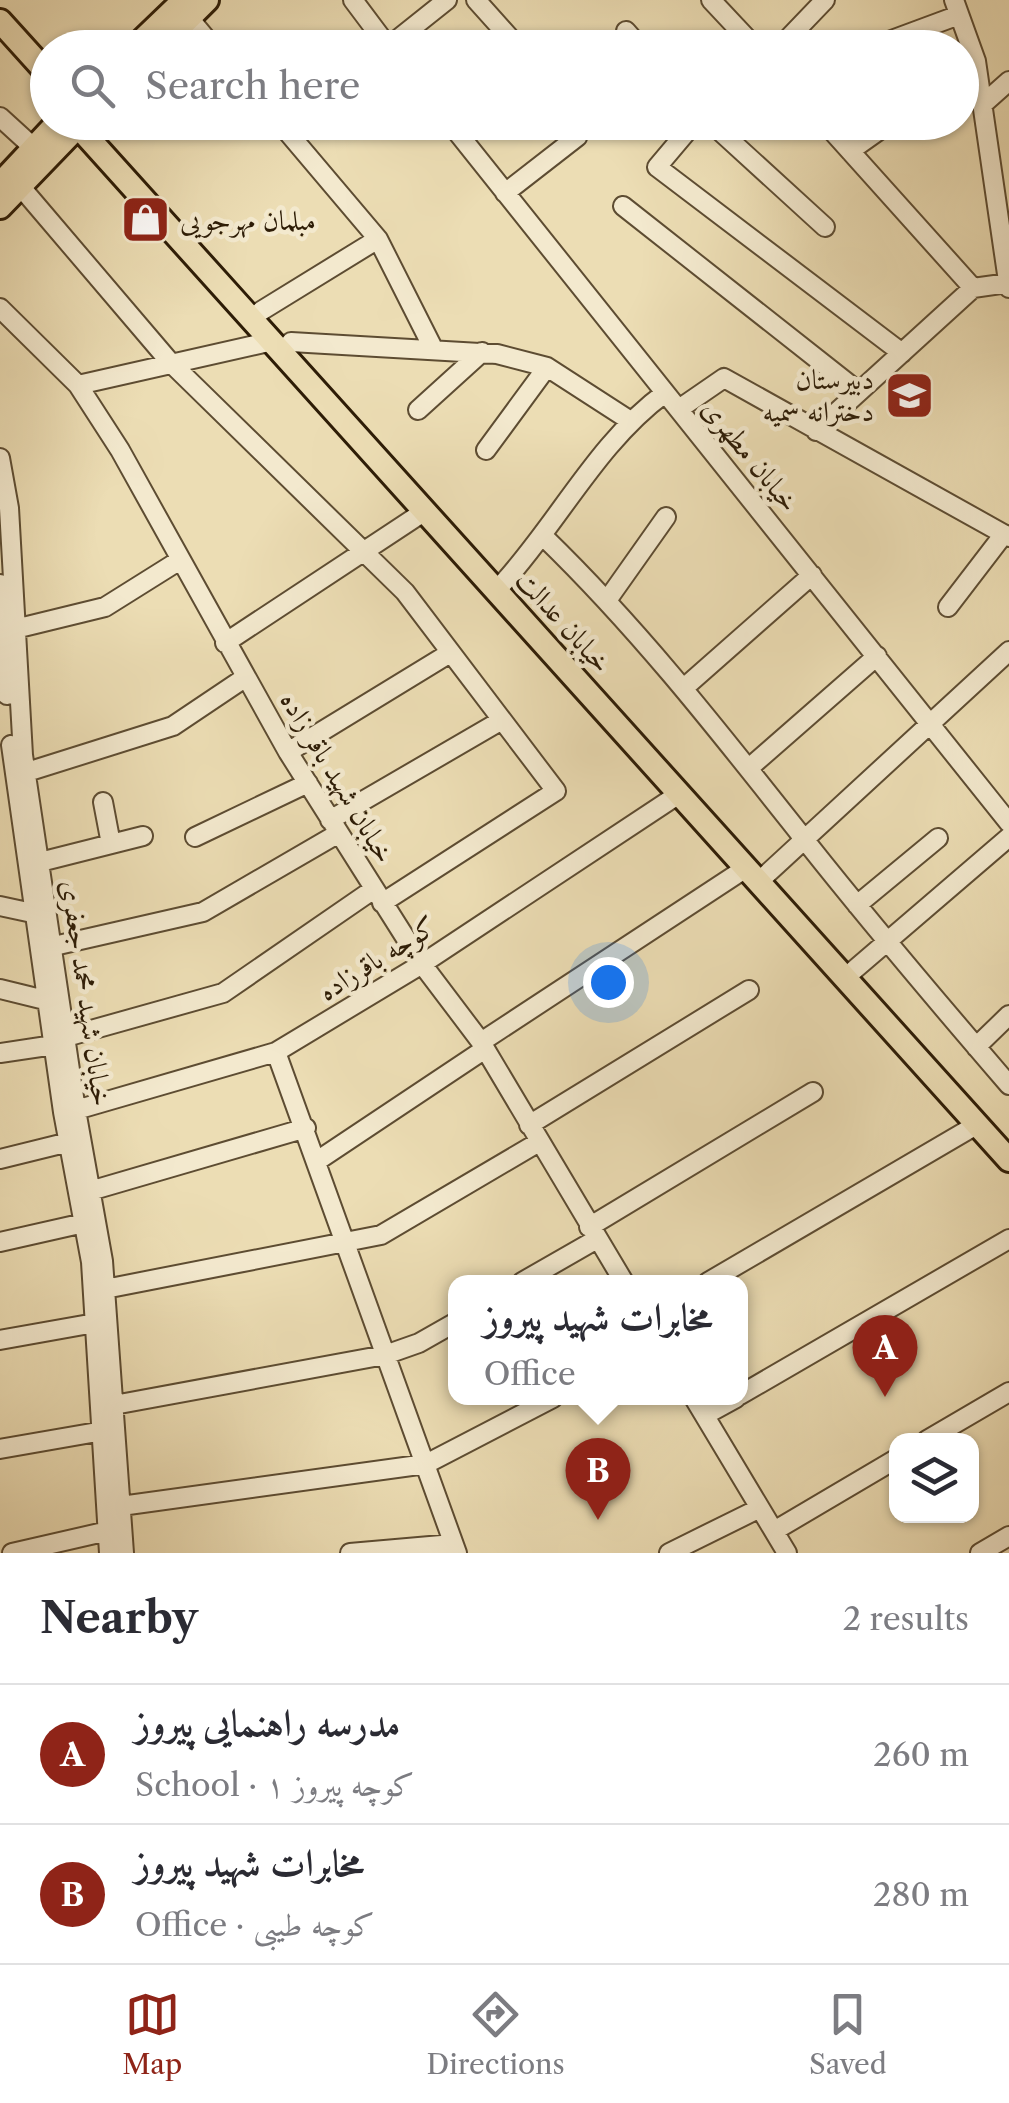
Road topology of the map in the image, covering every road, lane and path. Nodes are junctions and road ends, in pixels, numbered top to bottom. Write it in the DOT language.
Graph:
graph roads {
  1 [pos="207,0"];
  2 [pos="353,0"];
  3 [pos="447,0"];
  4 [pos="476,0"];
  5 [pos="825,0"];
  6 [pos="720,3"];
  7 [pos="177,7"];
  8 [pos="956,7"];
  9 [pos="0,21"];
  10 [pos="153,30"];
  11 [pos="166,30"];
  12 [pos="198,30"];
  13 [pos="375,30"];
  14 [pos="409,30"];
  15 [pos="502,30"];
  16 [pos="742,30"];
  17 [pos="796,30"];
  18 [pos="908,30"];
  19 [pos="0,40"];
  20 [pos="30,54"];
  21 [pos="30,72"];
  22 [pos="1009,81"];
  23 [pos="979,99"];
  24 [pos="982,105"];
  25 [pos="0,118"];
  26 [pos="47,140"];
  27 [pos="58,140"];
  28 [pos="92,140"];
  29 [pos="93,140"];
  30 [pos="294,140"];
  31 [pos="462,140"];
  32 [pos="573,140"];
  33 [pos="680,140"];
  34 [pos="730,140"];
  35 [pos="840,140"];
  36 [pos="866,140"];
  37 [pos="34,148"];
  38 [pos="850,151"];
  39 [pos="1001,181"];
  40 [pos="10,185"];
  41 [pos="505,193"];
  42 [pos="622,206"];
  43 [pos="0,207"];
  44 [pos="825,226"];
  45 [pos="378,238"];
  46 [pos="1008,285"];
  47 [pos="973,288"];
  48 [pos="0,308"];
  49 [pos="261,312"];
  50 [pos="282,341"];
  51 [pos="432,348"];
  52 [pos="482,352"];
  53 [pos="902,352"];
  54 [pos="170,362"];
  55 [pos="547,367"];
  56 [pos="78,385"];
  57 [pos="859,392"];
  58 [pos="665,393"];
  59 [pos="680,409"];
  60 [pos="418,410"];
  61 [pos="630,420"];
  62 [pos="816,431"];
  63 [pos="486,450"];
  64 [pos="0,458"];
  65 [pos="5,510"];
  66 [pos="425,511"];
  67 [pos="666,517"];
  68 [pos="1007,536"];
  69 [pos="544,537"];
  70 [pos="363,554"];
  71 [pos="180,560"];
  72 [pos="812,575"];
  73 [pos="504,582"];
  74 [pos="0,585"];
  75 [pos="608,598"];
  76 [pos="948,607"];
  77 [pos="15,629"];
  78 [pos="225,643"];
  79 [pos="1009,650"];
  80 [pos="450,653"];
  81 [pos="876,656"];
  82 [pos="246,677"];
  83 [pos="686,687"];
  84 [pos="502,720"];
  85 [pos="930,723"];
  86 [pos="288,752"];
  87 [pos="748,768"];
  88 [pos="26,772"];
  89 [pos="308,783"];
  90 [pos="679,794"];
  91 [pos="102,802"];
  92 [pos="1009,823"];
  93 [pos="334,827"];
  94 [pos="143,836"];
  95 [pos="196,837"];
  96 [pos="1009,837"];
  97 [pos="938,838"];
  98 [pos="806,842"];
  99 [pos="111,844"];
  100 [pos="40,862"];
  101 [pos="757,871"];
  102 [pos="378,896"];
  103 [pos="0,906"];
  104 [pos="857,906"];
  105 [pos="37,914"];
  106 [pos="888,944"];
  107 [pos="54,946"];
  108 [pos="422,964"];
  109 [pos="854,970"];
  110 [pos="0,989"];
  111 [pos="748,990"];
  112 [pos="49,1001"];
  113 [pos="1009,1015"];
  114 [pos="60,1041"];
  115 [pos="483,1046"];
  116 [pos="976,1047"];
  117 [pos="276,1052"];
  118 [pos="0,1053"];
  119 [pos="1009,1085"];
  120 [pos="813,1092"];
  121 [pos="76,1110"];
  122 [pos="978,1124"];
  123 [pos="528,1125"];
  124 [pos="306,1128"];
  125 [pos="1009,1141"];
  126 [pos="69,1142"];
  127 [pos="539,1142"];
  128 [pos="0,1160"];
  129 [pos="1009,1160"];
  130 [pos="317,1161"];
  131 [pos="90,1191"];
  132 [pos="84,1223"];
  133 [pos="593,1233"];
  134 [pos="1009,1239"];
  135 [pos="0,1242"];
  136 [pos="346,1245"];
  137 [pos="532,1275"];
  138 [pos="620,1275"];
  139 [pos="720,1275"];
  140 [pos="105,1289"];
  141 [pos="95,1323"];
  142 [pos="448,1327"];
  143 [pos="0,1340"];
  144 [pos="385,1354"];
  145 [pos="748,1390"];
  146 [pos="1009,1392"];
  147 [pos="114,1405"];
  148 [pos="540,1405"];
  149 [pos="698,1405"];
  150 [pos="723,1405"];
  151 [pos="705,1416"];
  152 [pos="103,1431"];
  153 [pos="940,1433"];
  154 [pos="0,1449"];
  155 [pos="889,1463"];
  156 [pos="426,1464"];
  157 [pos="121,1506"];
  158 [pos="758,1509"];
  159 [pos="774,1531"];
  160 [pos="1009,1536"];
  161 [pos="118,1540"];
  162 [pos="455,1548"];
  163 [pos="12,1553"];
  164 [pos="110,1553"];
  165 [pos="350,1553"];
  166 [pos="670,1553"];
  167 [pos="788,1553"];
  168 [pos="980,1553"];
  1 -- 7 [label="main road"];
  2 -- 13 [label="street"];
  3 -- 14 [label="street"];
  4 -- 15 [label="street"];
  5 -- 17 [label="street"];
  6 -- 16 [label="street"];
  7 -- 10 [label="main road"];
  7 -- 11 [label="main road"];
  7 -- 12 [label="street"];
  8 -- 18 [label="street"];
  9 -- 20 [label="main road"];
  19 -- 21 [label="main road"];
  22 -- 24 [label="street"];
  23 -- 24 [label="street"];
  24 -- 39 [label="street"];
  25 -- 37 [label="street"];
  26 -- 37 [label="main road"];
  27 -- 40 [label="main road"];
  28 -- 50 [label="main road, خیابان عدالت"];
  29 -- 49 [label="main road, خیابان عدالت"];
  30 -- 45 [label="street"];
  31 -- 41 [label="street, خیابان مطهری"];
  32 -- 41 [label="street"];
  33 -- 53 [label="street"];
  34 -- 44 [label="street"];
  35 -- 38 [label="street"];
  36 -- 38 [label="street"];
  37 -- 40 [label="main road"];
  38 -- 47 [label="street"];
  39 -- 46 [label="street"];
  40 -- 43 [label="main road"];
  40 -- 54 [label="street"];
  41 -- 58 [label="street, خیابان مطهری"];
  42 -- 57 [label="street"];
  45 -- 49 [label="street"];
  45 -- 51 [label="street"];
  46 -- 47 [label="street"];
  47 -- 53 [label="street"];
  48 -- 56 [label="street, خیابان شهید باقر زاده"];
  49 -- 50 [label="main road, خیابان عدالت"];
  50 -- 51 [label="street"];
  50 -- 54 [label="street"];
  50 -- 66 [label="main road, خیابان عدالت"];
  50 -- 73 [label="main road, خیابان عدالت"];
  51 -- 52 [label="street"];
  52 -- 55 [label="street"];
  52 -- 60 [label="street"];
  53 -- 57 [label="street"];
  54 -- 56 [label="street"];
  54 -- 70 [label="street"];
  55 -- 61 [label="street"];
  55 -- 63 [label="street"];
  56 -- 71 [label="street, خیابان شهید باقر زاده"];
  57 -- 62 [label="street"];
  58 -- 59 [label="street, خیابان مطهری"];
  58 -- 61 [label="street"];
  59 -- 62 [label="street"];
  59 -- 72 [label="street, خیابان مطهری"];
  61 -- 69 [label="street"];
  62 -- 68 [label="street"];
  64 -- 65 [label="street, خیابان شهید محمد جعفری"];
  65 -- 77 [label="street, خیابان شهید محمد جعفری"];
  66 -- 70 [label="street"];
  66 -- 90 [label="main road, خیابان عدالت"];
  67 -- 75 [label="street"];
  68 -- 76 [label="street"];
  69 -- 73 [label="street"];
  69 -- 75 [label="street"];
  70 -- 78 [label="street"];
  70 -- 80 [label="street"];
  71 -- 77 [label="street"];
  71 -- 78 [label="street, خیابان شهید باقر زاده"];
  72 -- 81 [label="street, خیابان مطهری"];
  72 -- 83 [label="street"];
  73 -- 101 [label="main road, خیابان عدالت"];
  74 -- 105 [label="street, خیابان شهید محمد جعفری"];
  75 -- 83 [label="street"];
  77 -- 88 [label="street, خیابان شهید محمد جعفری"];
  78 -- 82 [label="street, خیابان شهید باقر زاده"];
  79 -- 85 [label="street"];
  80 -- 84 [label="street"];
  80 -- 86 [label="street"];
  81 -- 85 [label="street, خیابان مطهری"];
  81 -- 87 [label="street"];
  82 -- 86 [label="street, خیابان شهید باقر زاده"];
  82 -- 88 [label="street"];
  83 -- 87 [label="street"];
  84 -- 93 [label="street"];
  84 -- 102 [label="street"];
  85 -- 92 [label="street, خیابان مطهری"];
  85 -- 98 [label="street"];
  86 -- 89 [label="street, خیابان شهید باقر زاده"];
  87 -- 98 [label="street"];
  88 -- 100 [label="street, خیابان شهید محمد جعفری"];
  89 -- 93 [label="street, خیابان شهید باقر زاده"];
  89 -- 95 [label="street"];
  90 -- 101 [label="main road, خیابان عدالت"];
  90 -- 108 [label="street, کوچه باقرزاده"];
  91 -- 99 [label="street"];
  93 -- 102 [label="street, خیابان شهید باقر زاده"];
  93 -- 107 [label="street"];
  94 -- 99 [label="street"];
  96 -- 106 [label="street"];
  97 -- 104 [label="street"];
  98 -- 101 [label="street"];
  98 -- 104 [label="street"];
  99 -- 100 [label="street"];
  100 -- 107 [label="street, خیابان شهید محمد جعفری"];
  101 -- 109 [label="main road, خیابان عدالت"];
  101 -- 115 [label="street"];
  101 -- 122 [label="main road, خیابان عدالت"];
  102 -- 108 [label="street, خیابان شهید باقر زاده"];
  102 -- 114 [label="street"];
  103 -- 105 [label="street"];
  104 -- 106 [label="street"];
  105 -- 112 [label="street, خیابان شهید محمد جعفری"];
  106 -- 109 [label="street"];
  106 -- 116 [label="street"];
  107 -- 114 [label="street, خیابان شهید محمد جعفری"];
  108 -- 115 [label="street, خیابان شهید باقر زاده"];
  108 -- 117 [label="street, کوچه باقرزاده"];
  109 -- 125 [label="main road, خیابان عدالت"];
  110 -- 112 [label="street"];
  111 -- 123 [label="street"];
  112 -- 114 [label="street, خیابان شهید محمد جعفری"];
  113 -- 116 [label="street"];
  114 -- 118 [label="street"];
  114 -- 121 [label="street, خیابان شهید محمد جعفری"];
  114 -- 126 [label="street, خیابان شهید محمد جعفری"];
  115 -- 123 [label="street, خیابان شهید باقر زاده"];
  115 -- 130 [label="street"];
  116 -- 119 [label="street"];
  117 -- 121 [label="street, کوچه باقرزاده"];
  117 -- 124 [label="street"];
  120 -- 133 [label="street"];
  121 -- 131 [label="street, خیابان شهید محمد جعفری"];
  122 -- 129 [label="main road, خیابان عدالت"];
  122 -- 139 [label="street"];
  123 -- 127 [label="street, خیابان شهید باقر زاده"];
  124 -- 130 [label="street"];
  124 -- 131 [label="street"];
  126 -- 128 [label="street"];
  126 -- 132 [label="street, خیابان شهید محمد جعفری"];
  127 -- 133 [label="street, خیابان شهید باقر زاده"];
  127 -- 136 [label="street"];
  130 -- 136 [label="street"];
  131 -- 140 [label="street, خیابان شهید محمد جعفری"];
  132 -- 135 [label="street"];
  132 -- 141 [label="street, خیابان شهید محمد جعفری"];
  133 -- 137 [label="street"];
  133 -- 138 [label="street, خیابان شهید باقر زاده"];
  134 -- 145 [label="street"];
  136 -- 140 [label="street"];
  136 -- 144 [label="street"];
  140 -- 147 [label="street, خیابان شهید محمد جعفری"];
  141 -- 143 [label="street"];
  141 -- 152 [label="street, خیابان شهید محمد جعفری"];
  142 -- 144 [label="street"];
  144 -- 147 [label="street"];
  144 -- 156 [label="street"];
  146 -- 153 [label="street"];
  147 -- 157 [label="street, خیابان شهید محمد جعفری"];
  148 -- 156 [label="street"];
  149 -- 151 [label="street"];
  150 -- 151 [label="street"];
  151 -- 158 [label="street"];
  152 -- 154 [label="street"];
  152 -- 161 [label="street, خیابان شهید محمد جعفری"];
  155 -- 159 [label="street"];
  156 -- 157 [label="street"];
  156 -- 162 [label="street"];
  157 -- 161 [label="street, خیابان شهید محمد جعفری"];
  158 -- 159 [label="street"];
  158 -- 166 [label="street"];
  159 -- 167 [label="street"];
  160 -- 168 [label="street"];
  161 -- 163 [label="street"];
  161 -- 164 [label="street"];
  162 -- 165 [label="street"];
}
